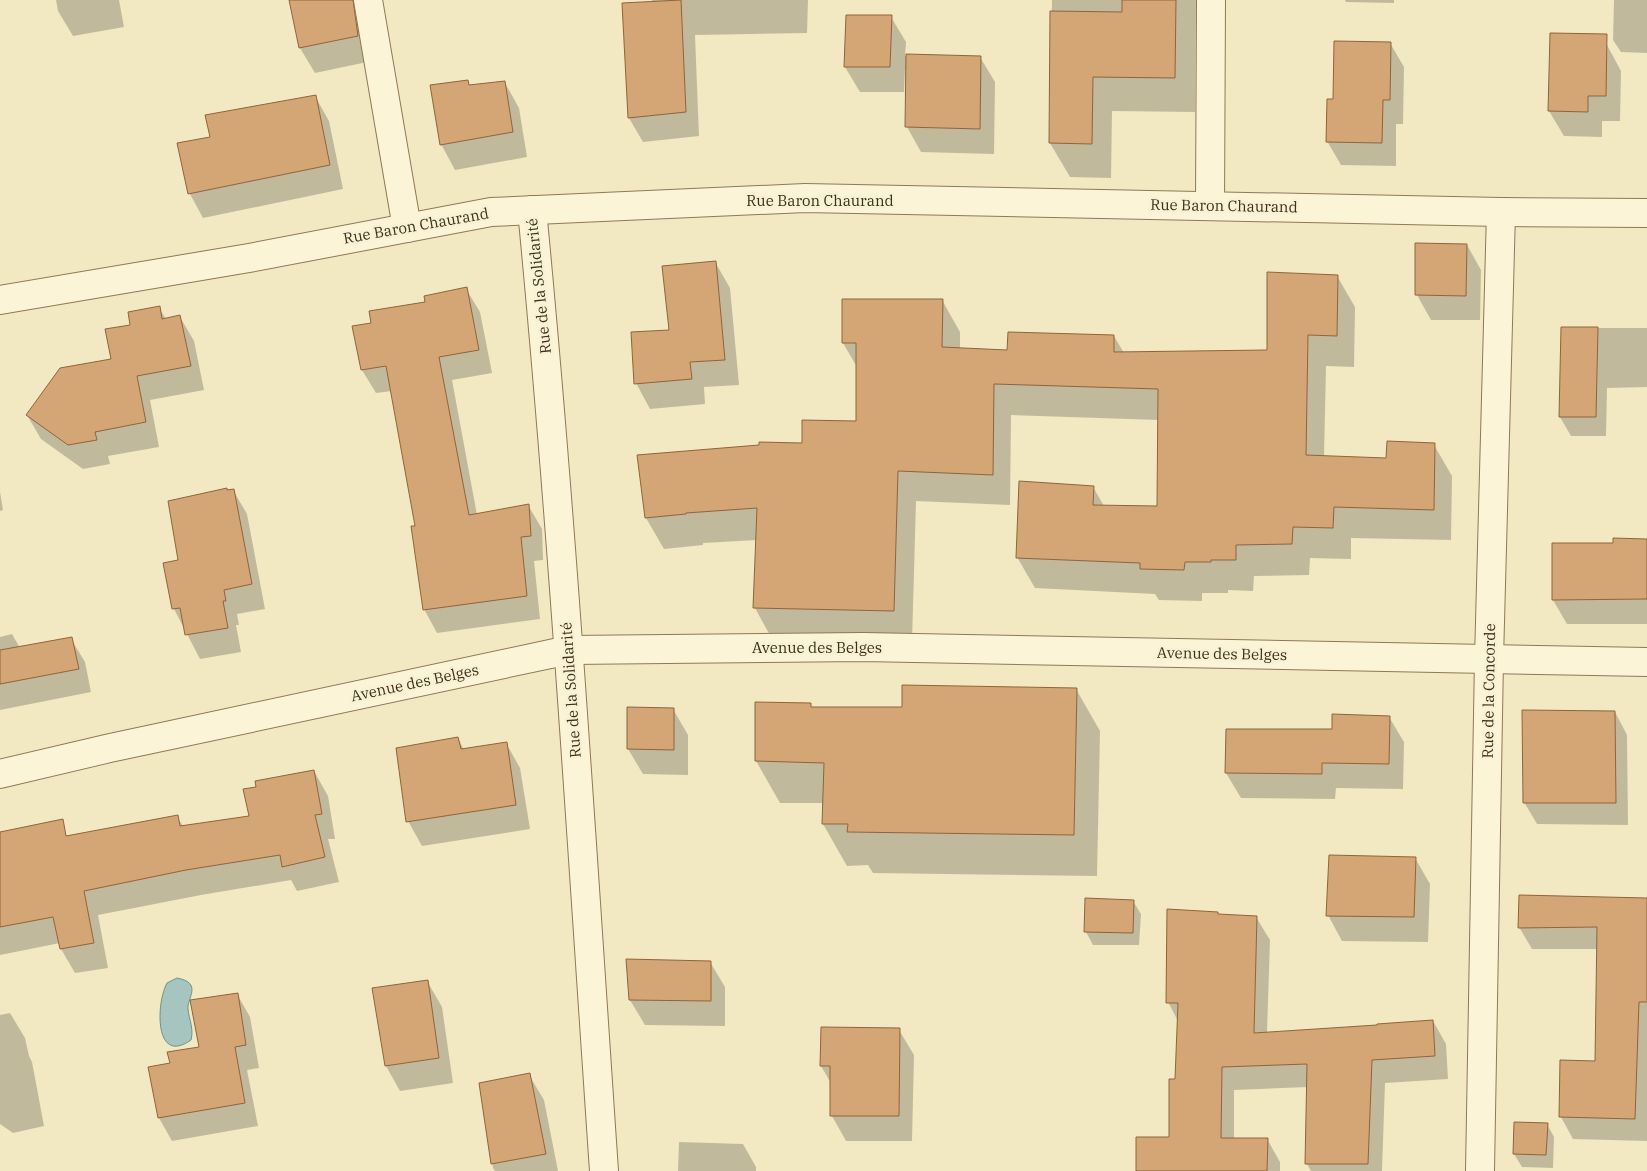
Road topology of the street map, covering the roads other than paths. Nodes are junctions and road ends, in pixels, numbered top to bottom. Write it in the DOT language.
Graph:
graph roads {
  1 [pos="368,0"];
  2 [pos="1211,0"];
  3 [pos="1210,206"];
  4 [pos="532,210"];
  5 [pos="1501,212"];
  6 [pos="1647,213"];
  7 [pos="407,228"];
  8 [pos="0,300"];
  9 [pos="569,650"];
  10 [pos="1490,659"];
  11 [pos="1647,662"];
  12 [pos="0,774"];
  13 [pos="604,1171"];
  14 [pos="1480,1171"];
  1 -- 7 [label="street"];
  2 -- 3 [label="street"];
  3 -- 4 [label="street, Rue Baron Chaurand"];
  3 -- 5 [label="street, Rue Baron Chaurand"];
  4 -- 7 [label="street, Rue Baron Chaurand"];
  4 -- 9 [label="street, Rue de la Solidarité"];
  5 -- 6 [label="street, Rue Baron Chaurand"];
  5 -- 10 [label="street, Rue de la Concorde"];
  7 -- 8 [label="street, Rue Baron Chaurand"];
  9 -- 10 [label="street, Avenue des Belges"];
  9 -- 12 [label="street, Avenue des Belges"];
  9 -- 13 [label="street, Rue de la Solidarité"];
  10 -- 11 [label="street, Avenue des Belges"];
  10 -- 14 [label="street, Rue de la Concorde"];
}
